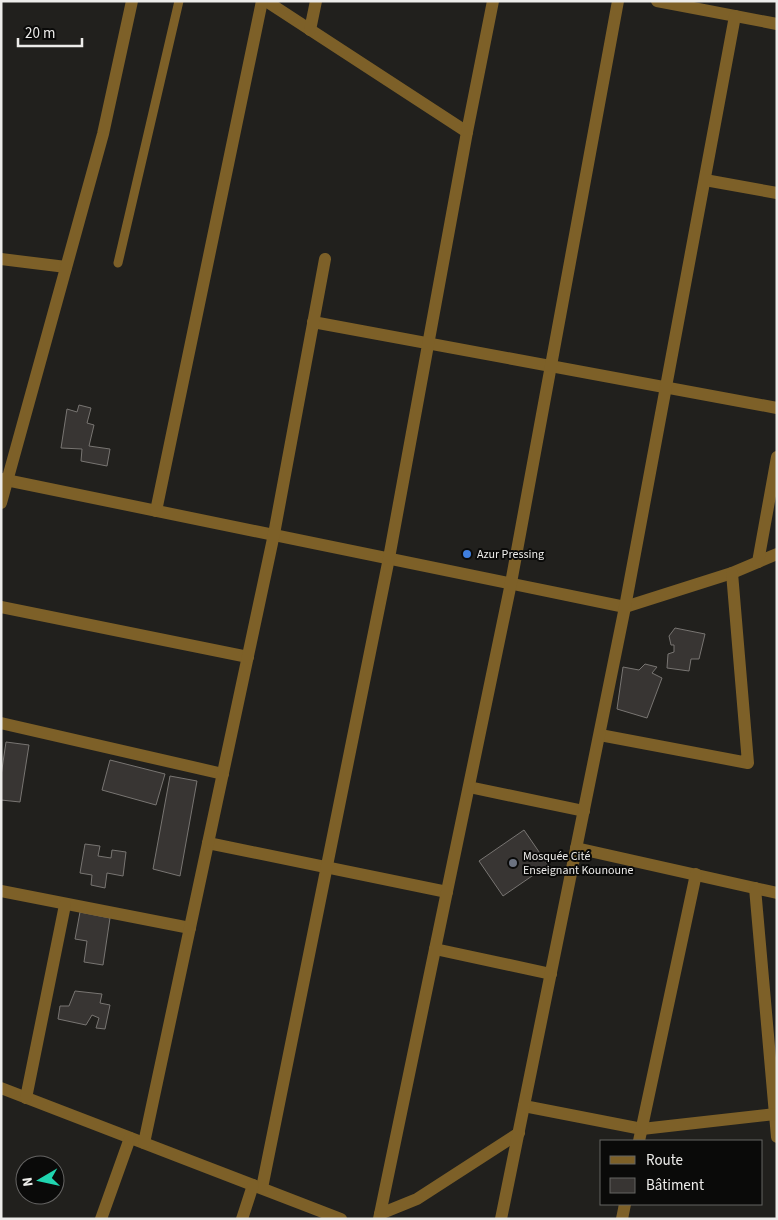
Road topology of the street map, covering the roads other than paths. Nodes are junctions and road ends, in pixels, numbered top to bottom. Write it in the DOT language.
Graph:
graph roads {
  1 [pos="132,1"];
  2 [pos="179,1"];
  3 [pos="262,1"];
  4 [pos="266,1"];
  5 [pos="316,1"];
  6 [pos="493,1"];
  7 [pos="618,1"];
  8 [pos="657,1"];
  9 [pos="671,2"];
  10 [pos="735,16"];
  11 [pos="777,24"];
  12 [pos="310,30"];
  13 [pos="467,132"];
  14 [pos="705,180"];
  15 [pos="777,193"];
  16 [pos="1,258"];
  17 [pos="325,259"];
  18 [pos="118,263"];
  19 [pos="66,267"];
  20 [pos="313,322"];
  21 [pos="428,343"];
  22 [pos="551,366"];
  23 [pos="666,388"];
  24 [pos="777,408"];
  25 [pos="777,456"];
  26 [pos="4,480"];
  27 [pos="1,503"];
  28 [pos="156,511"];
  29 [pos="274,534"];
  30 [pos="777,554"];
  31 [pos="389,558"];
  32 [pos="758,562"];
  33 [pos="732,573"];
  34 [pos="511,583"];
  35 [pos="1,607"];
  36 [pos="625,607"];
  37 [pos="248,658"];
  38 [pos="1,723"];
  39 [pos="600,735"];
  40 [pos="223,774"];
  41 [pos="469,787"];
  42 [pos="584,811"];
  43 [pos="208,843"];
  44 [pos="576,848"];
  45 [pos="327,867"];
  46 [pos="696,874"];
  47 [pos="755,888"];
  48 [pos="1,891"];
  49 [pos="447,892"];
  50 [pos="777,893"];
  51 [pos="65,905"];
  52 [pos="190,928"];
  53 [pos="435,949"];
  54 [pos="551,974"];
  55 [pos="1,1088"];
  56 [pos="26,1098"];
  57 [pos="524,1106"];
  58 [pos="776,1114"];
  59 [pos="518,1133"];
  60 [pos="641,1135"];
  61 [pos="777,1137"];
  62 [pos="130,1138"];
  63 [pos="144,1143"];
  64 [pos="258,1187"];
  65 [pos="625,1205"];
  66 [pos="380,1216"];
  67 [pos="101,1219"];
  68 [pos="242,1219"];
  69 [pos="341,1219"];
  70 [pos="501,1219"];
  71 [pos="622,1219"];
  1 -- 19 [label="street"];
  2 -- 18 [label="lane"];
  3 -- 28 [label="street"];
  4 -- 12 [label="street"];
  5 -- 12 [label="street"];
  6 -- 13 [label="street"];
  7 -- 22 [label="street"];
  8 -- 9 [label="street"];
  9 -- 10 [label="street"];
  10 -- 11 [label="street"];
  10 -- 14 [label="street"];
  12 -- 13 [label="street"];
  13 -- 21 [label="street"];
  14 -- 15 [label="street"];
  14 -- 23 [label="street"];
  16 -- 19 [label="street"];
  17 -- 20 [label="street"];
  19 -- 26 [label="street"];
  20 -- 21 [label="street"];
  20 -- 29 [label="street"];
  21 -- 22 [label="street"];
  21 -- 31 [label="street"];
  22 -- 23 [label="street"];
  22 -- 34 [label="street"];
  23 -- 24 [label="street"];
  23 -- 36 [label="street"];
  25 -- 32 [label="street"];
  26 -- 27 [label="street"];
  26 -- 28 [label="street"];
  28 -- 29 [label="street"];
  29 -- 31 [label="street"];
  29 -- 37 [label="street"];
  30 -- 32 [label="street"];
  31 -- 34 [label="street"];
  31 -- 45 [label="street"];
  32 -- 33 [label="street"];
  33 -- 36 [label="street"];
  33 -- 39 [label="street"];
  34 -- 36 [label="street"];
  34 -- 41 [label="street"];
  35 -- 37 [label="street"];
  36 -- 39 [label="street"];
  37 -- 40 [label="street"];
  38 -- 40 [label="street"];
  39 -- 42 [label="street"];
  40 -- 43 [label="street"];
  41 -- 42 [label="street"];
  41 -- 49 [label="street"];
  42 -- 44 [label="street"];
  43 -- 45 [label="street"];
  43 -- 52 [label="street"];
  44 -- 46 [label="street"];
  44 -- 54 [label="street"];
  45 -- 49 [label="street"];
  45 -- 64 [label="street"];
  46 -- 47 [label="street"];
  46 -- 60 [label="street"];
  47 -- 50 [label="street"];
  47 -- 58 [label="street"];
  48 -- 51 [label="street"];
  49 -- 53 [label="street"];
  51 -- 52 [label="street"];
  51 -- 56 [label="street"];
  52 -- 63 [label="street"];
  53 -- 54 [label="street"];
  53 -- 66 [label="street"];
  54 -- 57 [label="street"];
  55 -- 56 [label="street"];
  56 -- 62 [label="street"];
  57 -- 59 [label="street"];
  57 -- 60 [label="street"];
  58 -- 60 [label="street"];
  58 -- 61 [label="street"];
  59 -- 66 [label="street"];
  59 -- 70 [label="street"];
  62 -- 63 [label="street"];
  62 -- 67 [label="street"];
  63 -- 64 [label="street"];
  64 -- 68 [label="street"];
  64 -- 69 [label="street"];
  65 -- 71 [label="street"];
}
